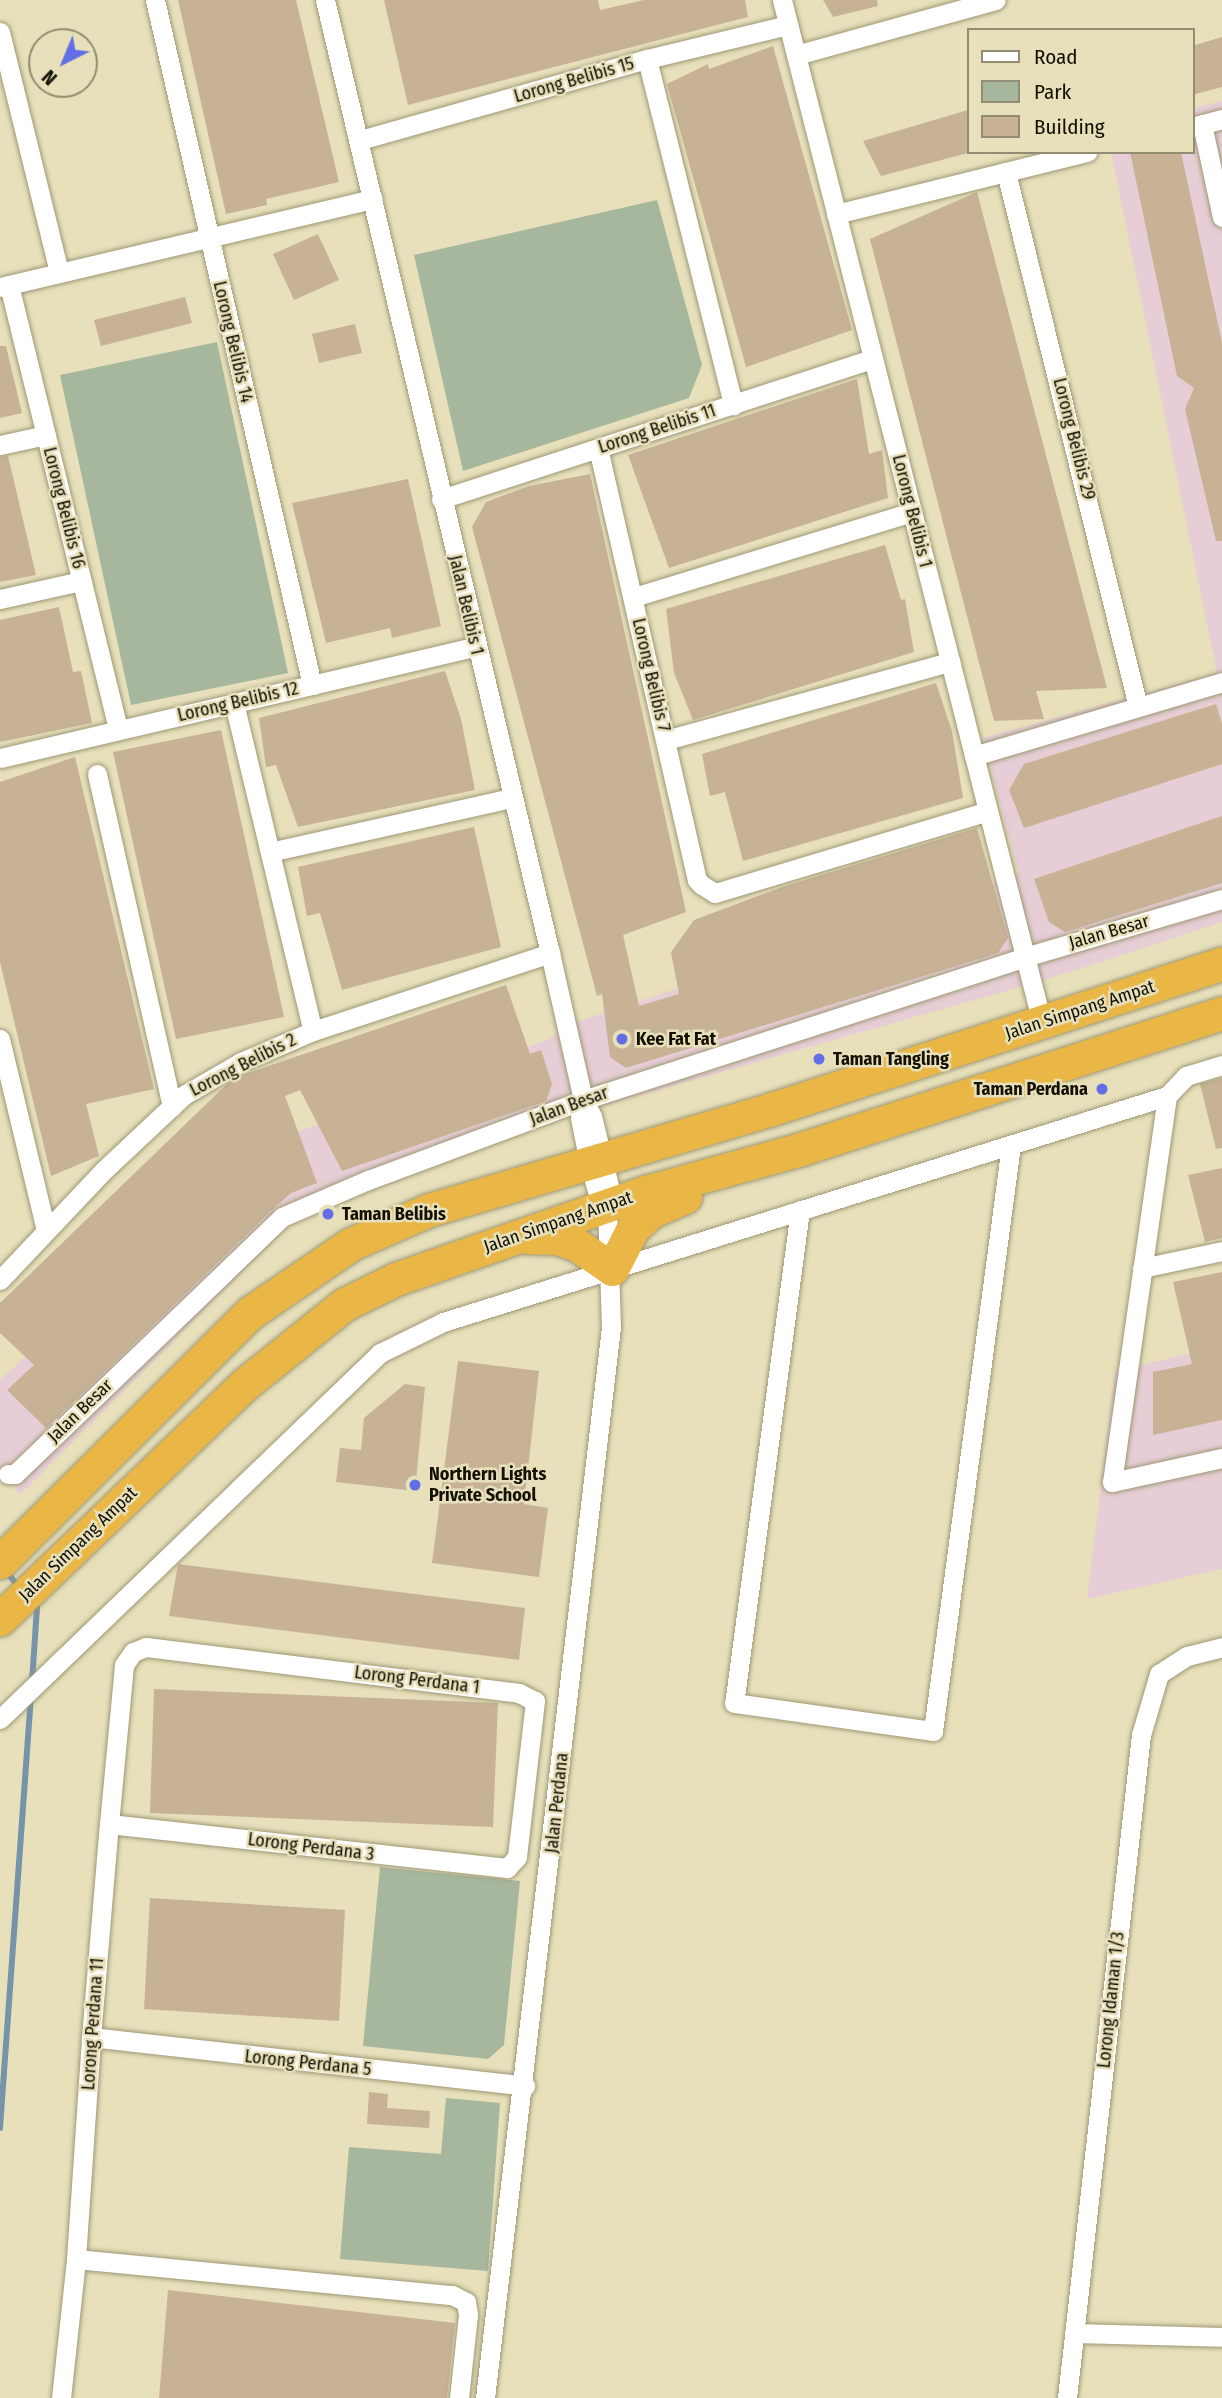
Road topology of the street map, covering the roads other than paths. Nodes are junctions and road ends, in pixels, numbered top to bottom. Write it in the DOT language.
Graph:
graph roads {
  1 [pos="155,0"];
  2 [pos="326,0"];
  3 [pos="782,0"];
  4 [pos="996,0"];
  5 [pos="788,25"];
  6 [pos="0,32"];
  7 [pos="796,55"];
  8 [pos="648,59"];
  9 [pos="1222,119"];
  10 [pos="1197,125"];
  11 [pos="360,140"];
  12 [pos="1079,154"];
  13 [pos="1006,172"];
  14 [pos="373,199"];
  15 [pos="836,214"];
  16 [pos="1222,217"];
  17 [pos="209,238"];
  18 [pos="59,273"];
  19 [pos="5,286"];
  20 [pos="873,359"];
  21 [pos="733,405"];
  22 [pos="46,435"];
  23 [pos="0,445"];
  24 [pos="598,448"];
  25 [pos="441,499"];
  26 [pos="912,512"];
  27 [pos="81,581"];
  28 [pos="634,597"];
  29 [pos="0,599"];
  30 [pos="476,646"];
  31 [pos="950,662"];
  32 [pos="1222,682"];
  33 [pos="312,685"];
  34 [pos="234,703"];
  35 [pos="1138,707"];
  36 [pos="118,730"];
  37 [pos="666,740"];
  38 [pos="974,756"];
  39 [pos="0,758"];
  40 [pos="97,774"];
  41 [pos="512,798"];
  42 [pos="988,811"];
  43 [pos="270,852"];
  44 [pos="1222,899"];
  45 [pos="550,953"];
  46 [pos="1025,957"];
  47 [pos="1222,964"];
  48 [pos="1222,1013"];
  49 [pos="1041,1023"];
  50 [pos="313,1031"];
  51 [pos="0,1039"];
  52 [pos="1222,1065"];
  53 [pos="1167,1096"];
  54 [pos="583,1100"];
  55 [pos="172,1107"];
  56 [pos="1011,1145"];
  57 [pos="801,1149"];
  58 [pos="596,1161"];
  59 [pos="607,1207"];
  60 [pos="800,1210"];
  61 [pos="46,1230"];
  62 [pos="514,1237"];
  63 [pos="1222,1251"];
  64 [pos="1142,1268"];
  65 [pos="612,1269"];
  66 [pos="0,1280"];
  67 [pos="1222,1458"];
  68 [pos="8,1475"];
  69 [pos="0,1562"];
  70 [pos="0,1619"];
  71 [pos="1222,1647"];
  72 [pos="133,1652"];
  73 [pos="7,1712"];
  74 [pos="109,1824"];
  75 [pos="513,1865"];
  76 [pos="91,2037"];
  77 [pos="525,2086"];
  78 [pos="76,2259"];
  79 [pos="1074,2333"];
  80 [pos="1222,2337"];
  81 [pos="61,2398"];
  82 [pos="458,2398"];
  83 [pos="485,2398"];
  84 [pos="1067,2398"];
  1 -- 17 [label="street, Lorong Belibis 14"];
  2 -- 11 [label="street, Jalan Belibis 1"];
  3 -- 5 [label="street, Lorong Belibis 1"];
  4 -- 7 [label="street"];
  5 -- 7 [label="street, Lorong Belibis 1"];
  5 -- 8 [label="street, Lorong Belibis 15"];
  6 -- 18 [label="street"];
  7 -- 15 [label="street, Lorong Belibis 1"];
  8 -- 11 [label="street, Lorong Belibis 15"];
  8 -- 21 [label="street"];
  9 -- 10 [label="street"];
  10 -- 16 [label="street"];
  11 -- 14 [label="street, Jalan Belibis 1"];
  12 -- 13 [label="street"];
  13 -- 15 [label="street"];
  13 -- 35 [label="street, Lorong Belibis 29"];
  14 -- 17 [label="street"];
  14 -- 25 [label="street, Jalan Belibis 1"];
  15 -- 20 [label="street, Lorong Belibis 1"];
  17 -- 18 [label="street"];
  17 -- 33 [label="street, Lorong Belibis 14"];
  18 -- 19 [label="street"];
  19 -- 22 [label="street, Lorong Belibis 16"];
  20 -- 21 [label="street, Lorong Belibis 11"];
  20 -- 26 [label="street, Lorong Belibis 1"];
  21 -- 24 [label="street, Lorong Belibis 11"];
  22 -- 23 [label="street"];
  22 -- 27 [label="street, Lorong Belibis 16"];
  24 -- 25 [label="street, Lorong Belibis 11"];
  24 -- 28 [label="street, Lorong Belibis 7"];
  25 -- 30 [label="street, Jalan Belibis 1"];
  26 -- 28 [label="street"];
  26 -- 31 [label="street, Lorong Belibis 1"];
  27 -- 29 [label="street"];
  27 -- 36 [label="street, Lorong Belibis 16"];
  28 -- 37 [label="street, Lorong Belibis 7"];
  30 -- 33 [label="street, Lorong Belibis 12"];
  30 -- 41 [label="street, Jalan Belibis 1"];
  31 -- 37 [label="street"];
  31 -- 38 [label="street, Lorong Belibis 1"];
  32 -- 35 [label="street"];
  33 -- 34 [label="street, Lorong Belibis 12"];
  34 -- 36 [label="street, Lorong Belibis 12"];
  34 -- 43 [label="street"];
  35 -- 38 [label="street"];
  36 -- 39 [label="street, Lorong Belibis 12"];
  37 -- 42 [label="street, Lorong Belibis 7"];
  38 -- 42 [label="street, Lorong Belibis 1"];
  40 -- 55 [label="street"];
  41 -- 43 [label="street"];
  41 -- 45 [label="street, Jalan Belibis 1"];
  42 -- 46 [label="street, Lorong Belibis 1"];
  43 -- 50 [label="street"];
  44 -- 46 [label="street, Jalan Besar"];
  45 -- 50 [label="street, Lorong Belibis 2"];
  45 -- 54 [label="street, Jalan Belibis 1"];
  46 -- 49 [label="street, Lorong Belibis 1"];
  46 -- 54 [label="street, Jalan Besar"];
  47 -- 49 [label="highway, Jalan Simpang Ampat"];
  48 -- 57 [label="highway, Jalan Simpang Ampat"];
  49 -- 58 [label="highway, Jalan Simpang Ampat"];
  50 -- 55 [label="street, Lorong Belibis 2"];
  51 -- 61 [label="street"];
  52 -- 53 [label="street"];
  53 -- 56 [label="street"];
  53 -- 64 [label="street"];
  54 -- 58 [label="street, Jalan Belibis 1"];
  54 -- 68 [label="street, Jalan Besar"];
  55 -- 61 [label="street, Lorong Belibis 2"];
  56 -- 60 [label="street"];
  56 -- 60 [label="street"];
  57 -- 59 [label="highway, Jalan Simpang Ampat"];
  57 -- 65 [label="highway"];
  58 -- 59 [label="street, Jalan Belibis 1"];
  58 -- 69 [label="highway, Jalan Simpang Ampat"];
  59 -- 62 [label="highway, Jalan Simpang Ampat"];
  59 -- 65 [label="street, Jalan Perdana"];
  60 -- 65 [label="street"];
  61 -- 66 [label="street, Lorong Belibis 2"];
  62 -- 65 [label="highway"];
  62 -- 70 [label="highway, Jalan Simpang Ampat"];
  63 -- 64 [label="street"];
  64 -- 67 [label="street"];
  65 -- 73 [label="street"];
  65 -- 77 [label="street, Jalan Perdana"];
  71 -- 79 [label="street, Lorong Idaman 1/3"];
  72 -- 74 [label="street, Lorong Perdana 11"];
  72 -- 75 [label="street, Lorong Perdana 1"];
  74 -- 75 [label="street, Lorong Perdana 3"];
  74 -- 76 [label="street, Lorong Perdana 11"];
  76 -- 77 [label="street, Lorong Perdana 5"];
  76 -- 78 [label="street, Lorong Perdana 11"];
  77 -- 83 [label="street, Jalan Perdana"];
  78 -- 81 [label="street, Lorong Perdana 11"];
  78 -- 82 [label="street"];
  79 -- 80 [label="street"];
  79 -- 84 [label="street, Lorong Idaman 1/3"];
}
